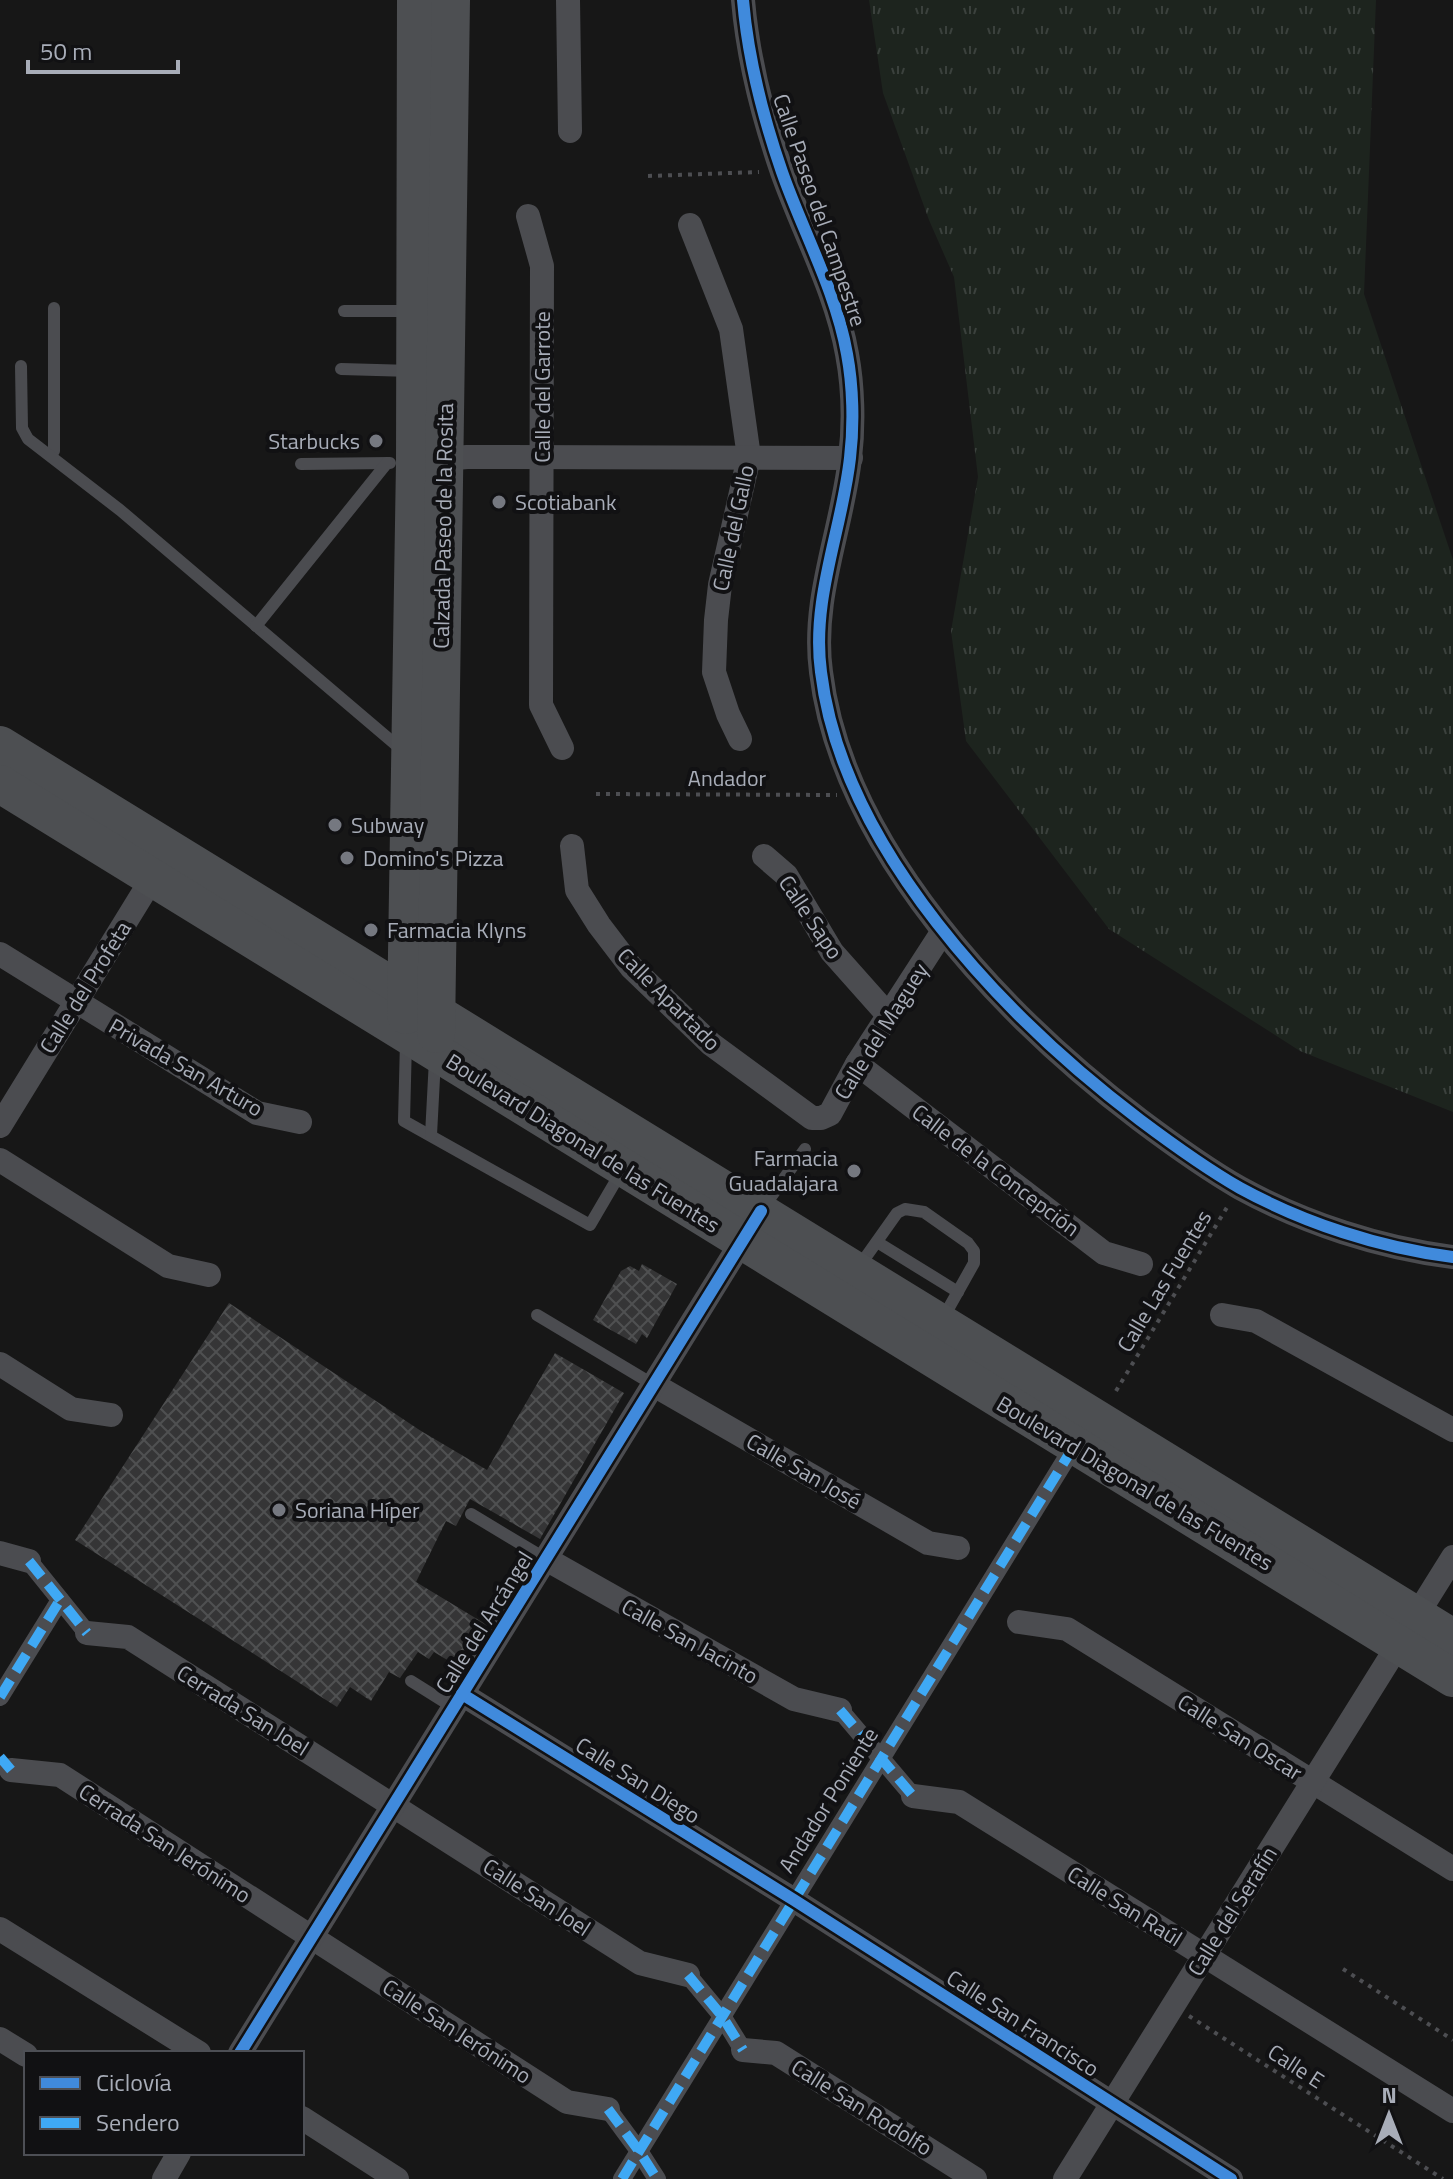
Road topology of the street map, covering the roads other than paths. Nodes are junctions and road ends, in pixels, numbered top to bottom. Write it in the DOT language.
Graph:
graph roads {
  1 [pos="416,0"];
  2 [pos="451,0"];
  3 [pos="568,0"];
  4 [pos="743,0"];
  5 [pos="570,131"];
  6 [pos="528,216"];
  7 [pos="690,225"];
  8 [pos="54,308"];
  9 [pos="344,311"];
  10 [pos="415,311"];
  11 [pos="21,366"];
  12 [pos="341,369"];
  13 [pos="415,371"];
  14 [pos="54,451"];
  15 [pos="541,457"];
  16 [pos="749,457"];
  17 [pos="851,458"];
  18 [pos="415,461"];
  19 [pos="301,464"];
  20 [pos="256,626"];
  21 [pos="740,739"];
  22 [pos="0,745"];
  23 [pos="562,748"];
  24 [pos="409,757"];
  25 [pos="0,784"];
  26 [pos="572,846"];
  27 [pos="764,856"];
  28 [pos="162,864"];
  29 [pos="943,931"];
  30 [pos="0,954"];
  31 [pos="76,1002"];
  32 [pos="422,1003"];
  33 [pos="888,1015"];
  34 [pos="421,1043"];
  35 [pos="857,1064"];
  36 [pos="812,1118"];
  37 [pos="300,1122"];
  38 [pos="0,1126"];
  39 [pos="431,1135"];
  40 [pos="805,1149"];
  41 [pos="0,1160"];
  42 [pos="624,1168"];
  43 [pos="751,1226"];
  44 [pos="866,1256"];
  45 [pos="1453,1257"];
  46 [pos="1141,1264"];
  47 [pos="209,1275"];
  48 [pos="949,1307"];
  49 [pos="537,1315"];
  50 [pos="1222,1315"];
  51 [pos="0,1364"];
  52 [pos="654,1385"];
  53 [pos="111,1415"];
  54 [pos="1453,1430"];
  55 [pos="1074,1446"];
  56 [pos="471,1514"];
  57 [pos="958,1548"];
  58 [pos="0,1553"];
  59 [pos="1453,1557"];
  60 [pos="546,1559"];
  61 [pos="29,1561"];
  62 [pos="60,1600"];
  63 [pos="1019,1622"];
  64 [pos="1408,1630"];
  65 [pos="87,1633"];
  66 [pos="1453,1638"];
  67 [pos="1453,1678"];
  68 [pos="411,1681"];
  69 [pos="0,1697"];
  70 [pos="458,1701"];
  71 [pos="840,1710"];
  72 [pos="881,1759"];
  73 [pos="6,1763"];
  74 [pos="1313,1782"];
  75 [pos="913,1796"];
  76 [pos="392,1805"];
  77 [pos="1453,1869"];
  78 [pos="794,1900"];
  79 [pos="0,1929"];
  80 [pos="311,1938"];
  81 [pos="1205,1955"];
  82 [pos="688,1975"];
  83 [pos="722,2016"];
  84 [pos="0,2039"];
  85 [pos="743,2050"];
  86 [pos="196,2051"];
  87 [pos="241,2051"];
  88 [pos="24,2054"];
  89 [pos="1112,2103"];
  90 [pos="608,2109"];
  91 [pos="1453,2111"];
  92 [pos="304,2119"];
  93 [pos="639,2151"];
  94 [pos="178,2155"];
  95 [pos="164,2179"];
  96 [pos="397,2179"];
  97 [pos="622,2179"];
  98 [pos="657,2179"];
  99 [pos="975,2179"];
  100 [pos="1065,2179"];
  101 [pos="1231,2179"];
  1 -- 10 [label="main road, Calzada Paseo de la Rosita"];
  2 -- 18 [label="main road, Calzada Paseo de la Rosita"];
  3 -- 5 [label="street"];
  4 -- 17 [label="street, Calle Paseo del Campestre"];
  6 -- 15 [label="street, Calle del Garrote"];
  7 -- 16 [label="street, Calle del Gallo"];
  8 -- 14 [label="lane"];
  9 -- 10 [label="lane"];
  10 -- 13 [label="main road, Calzada Paseo de la Rosita"];
  11 -- 20 [label="lane"];
  12 -- 13 [label="lane"];
  13 -- 18 [label="main road, Calzada Paseo de la Rosita"];
  15 -- 16 [label="street"];
  15 -- 18 [label="street"];
  15 -- 23 [label="street, Calle del Garrote"];
  16 -- 17 [label="street"];
  16 -- 21 [label="street, Calle del Gallo"];
  17 -- 29 [label="street, Calle Paseo del Campestre"];
  18 -- 19 [label="lane"];
  18 -- 20 [label="lane"];
  18 -- 24 [label="main road, Calzada Paseo de la Rosita"];
  18 -- 32 [label="main road, Calzada Paseo de la Rosita"];
  20 -- 24 [label="lane"];
  22 -- 28 [label="main road, Boulevard Diagonal de las Fuentes"];
  24 -- 32 [label="main road, Calzada Paseo de la Rosita"];
  25 -- 28 [label="main road, Boulevard Diagonal de las Fuentes"];
  26 -- 36 [label="street, Calle Apartado"];
  27 -- 33 [label="street, Calle Sapo"];
  28 -- 31 [label="street, Calle del Profeta"];
  28 -- 32 [label="main road, Boulevard Diagonal de las Fuentes"];
  28 -- 34 [label="main road, Boulevard Diagonal de las Fuentes"];
  29 -- 33 [label="street, Calle del Maguey"];
  29 -- 45 [label="street, Calle Paseo del Campestre"];
  30 -- 31 [label="street, Privada San Arturo"];
  31 -- 37 [label="street, Privada San Arturo"];
  31 -- 38 [label="street, Calle del Profeta"];
  32 -- 34 [label="main road, Calzada Paseo de la Rosita"];
  32 -- 43 [label="main road, Boulevard Diagonal de las Fuentes"];
  33 -- 35 [label="street, Calle del Maguey"];
  34 -- 39 [label="lane"];
  34 -- 39 [label="lane"];
  34 -- 42 [label="main road, Boulevard Diagonal de las Fuentes"];
  35 -- 36 [label="street, Calle del Maguey"];
  35 -- 46 [label="street, Calle de la Concepción"];
  39 -- 42 [label="lane"];
  40 -- 43 [label="lane"];
  41 -- 47 [label="street"];
  42 -- 43 [label="main road, Boulevard Diagonal de las Fuentes"];
  43 -- 44 [label="main road, Boulevard Diagonal de las Fuentes"];
  43 -- 52 [label="street, Calle del Arcángel"];
  43 -- 55 [label="main road, Boulevard Diagonal de las Fuentes"];
  44 -- 48 [label="main road, Boulevard Diagonal de las Fuentes"];
  44 -- 48 [label="lane"];
  48 -- 64 [label="main road, Boulevard Diagonal de las Fuentes"];
  49 -- 52 [label="lane"];
  50 -- 54 [label="street"];
  51 -- 53 [label="street"];
  52 -- 57 [label="street, Calle San José"];
  52 -- 60 [label="street, Calle del Arcángel"];
  55 -- 64 [label="main road, Boulevard Diagonal de las Fuentes"];
  55 -- 72 [label="street, Andador Poniente"];
  56 -- 60 [label="lane"];
  58 -- 61 [label="street"];
  59 -- 64 [label="street, Calle del Serafín"];
  60 -- 70 [label="street, Calle del Arcángel"];
  60 -- 71 [label="street, Calle San Jacinto"];
  61 -- 62 [label="street"];
  62 -- 65 [label="street"];
  62 -- 69 [label="street"];
  63 -- 74 [label="street, Calle San Oscar"];
  64 -- 66 [label="main road, Boulevard Diagonal de las Fuentes"];
  64 -- 67 [label="main road, Boulevard Diagonal de las Fuentes"];
  64 -- 74 [label="street, Calle del Serafín"];
  65 -- 76 [label="street, Cerrada San Joel"];
  68 -- 70 [label="lane"];
  70 -- 76 [label="street, Calle del Arcángel"];
  70 -- 78 [label="street, Calle San Diego"];
  71 -- 72 [label="street"];
  72 -- 75 [label="street"];
  72 -- 78 [label="street, Andador Poniente"];
  73 -- 80 [label="street, Cerrada San Jerónimo"];
  74 -- 77 [label="street, Calle San Oscar"];
  74 -- 81 [label="street, Calle del Serafín"];
  75 -- 81 [label="street, Calle San Raúl"];
  76 -- 80 [label="street, Calle del Arcángel"];
  76 -- 82 [label="street, Calle San Joel"];
  78 -- 83 [label="street, Andador Poniente"];
  78 -- 89 [label="street, Calle San Francisco"];
  79 -- 86 [label="street"];
  80 -- 87 [label="street, Calle del Arcángel"];
  80 -- 90 [label="street, Calle San Jerónimo"];
  81 -- 89 [label="street, Calle del Serafín"];
  81 -- 91 [label="street, Calle San Raúl"];
  82 -- 83 [label="street"];
  83 -- 85 [label="street"];
  83 -- 93 [label="street, Andador Poniente"];
  84 -- 88 [label="street"];
  85 -- 99 [label="street, Calle San Rodolfo"];
  89 -- 100 [label="street, Calle del Serafín"];
  89 -- 101 [label="street, Calle San Francisco"];
  90 -- 93 [label="street"];
  92 -- 96 [label="street"];
  93 -- 97 [label="street, Andador Poniente"];
  93 -- 98 [label="street"];
  94 -- 95 [label="street"];
}
